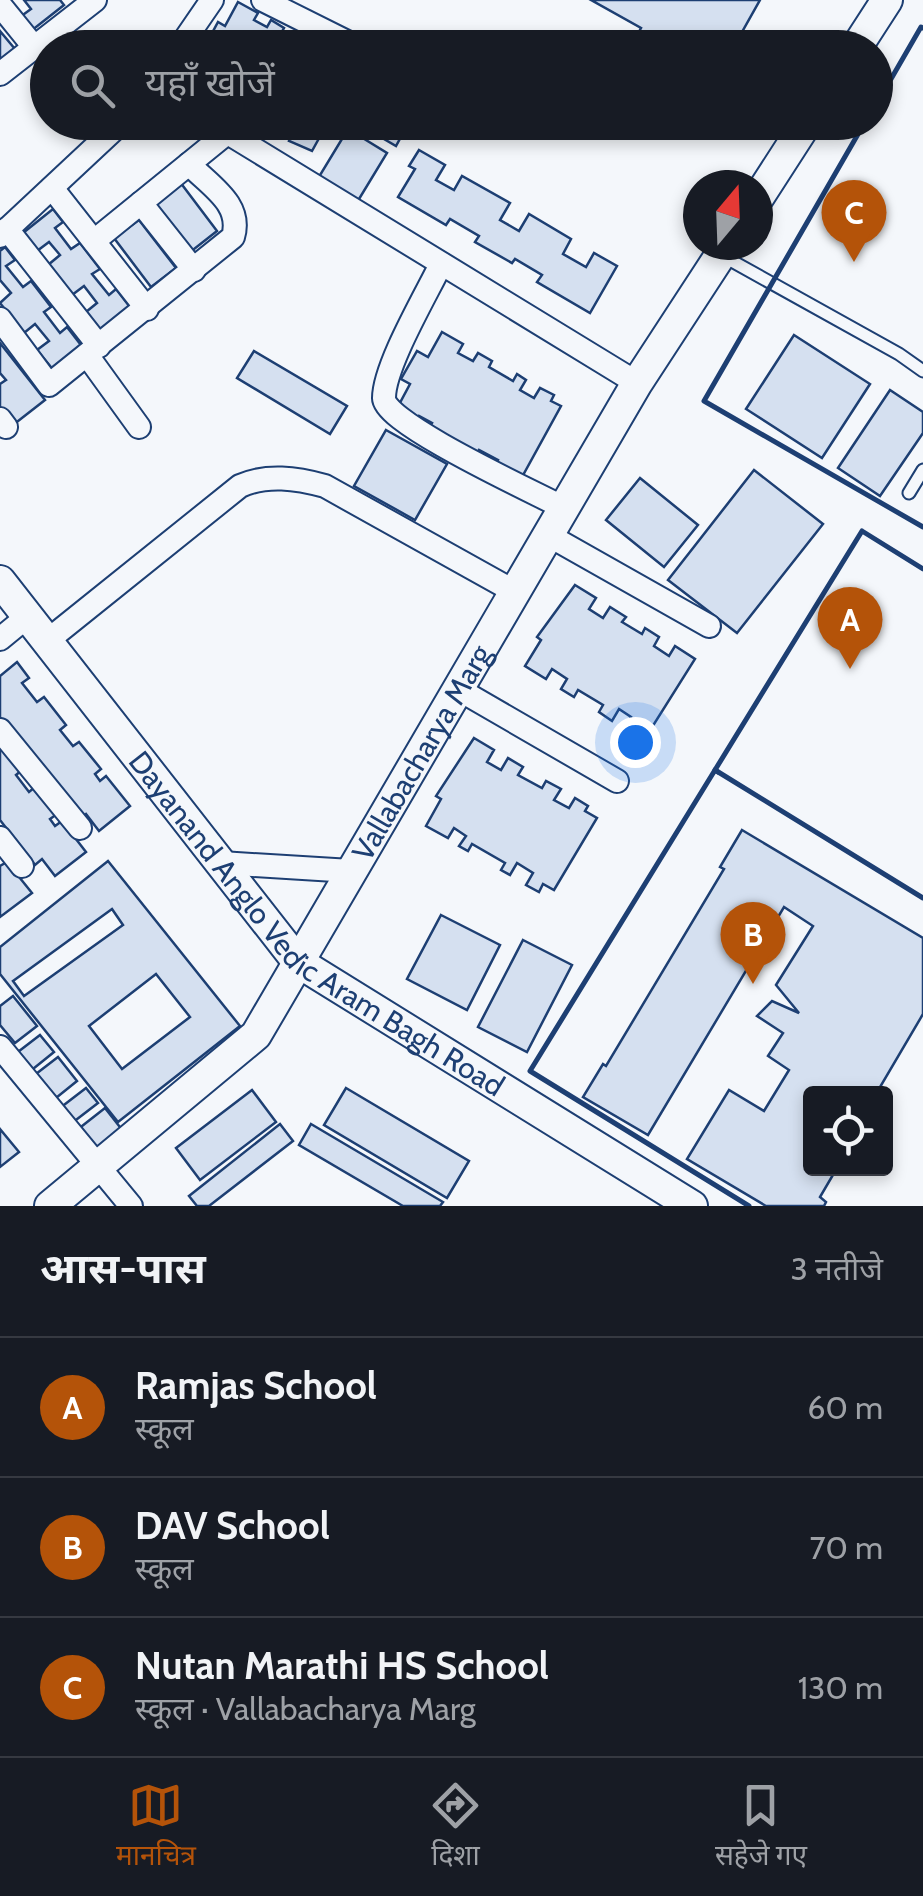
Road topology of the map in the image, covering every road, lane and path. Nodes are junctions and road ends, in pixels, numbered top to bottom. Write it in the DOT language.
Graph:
graph roads {
  1 [pos="212,0"];
  2 [pos="263,0"];
  3 [pos="887,0"];
  4 [pos="86,3"];
  5 [pos="0,5"];
  6 [pos="55,30"];
  7 [pos="191,30"];
  8 [pos="322,30"];
  9 [pos="868,30"];
  10 [pos="30,43"];
  11 [pos="30,51"];
  12 [pos="0,74"];
  13 [pos="103,140"];
  14 [pos="208,140"];
  15 [pos="238,140"];
  16 [pos="795,140"];
  17 [pos="189,164"];
  18 [pos="773,175"];
  19 [pos="52,188"];
  20 [pos="141,203"];
  21 [pos="4,233"];
  22 [pos="94,242"];
  23 [pos="718,260"];
  24 [pos="741,260"];
  25 [pos="442,264"];
  26 [pos="194,270"];
  27 [pos="147,309"];
  28 [pos="0,318"];
  29 [pos="93,350"];
  30 [pos="923,371"];
  31 [pos="637,384"];
  32 [pos="139,427"];
  33 [pos="923,470"];
  34 [pos="909,493"];
  35 [pos="564,508"];
  36 [pos="548,535"];
  37 [pos="0,581"];
  38 [pos="515,592"];
  39 [pos="28,616"];
  40 [pos="709,626"];
  41 [pos="0,639"];
  42 [pos="47,641"];
  43 [pos="458,689"];
  44 [pos="0,730"];
  45 [pos="616,781"];
  46 [pos="80,828"];
  47 [pos="0,838"];
  48 [pos="221,863"];
  49 [pos="22,866"];
  50 [pos="352,871"];
  51 [pos="298,962"];
  52 [pos="0,1048"];
  53 [pos="99,1165"];
  54 [pos="50,1206"];
  55 [pos="131,1206"];
  56 [pos="692,1206"];
  1 -- 7 [label="street"];
  2 -- 8 [label="street"];
  3 -- 9 [label="street"];
  4 -- 6 [label="street"];
  5 -- 10 [label="street"];
  11 -- 12 [label="street"];
  13 -- 19 [label="street"];
  14 -- 17 [label="street"];
  15 -- 25 [label="street"];
  16 -- 18 [label="street"];
  17 -- 20 [label="street"];
  17 -- 26 [label="street"];
  19 -- 21 [label="street"];
  19 -- 22 [label="street"];
  20 -- 22 [label="street"];
  20 -- 26 [label="street"];
  21 -- 29 [label="street"];
  22 -- 27 [label="street"];
  23 -- 31 [label="street, Vallabacharya Marg"];
  24 -- 30 [label="lane"];
  25 -- 31 [label="street"];
  25 -- 35 [label="street"];
  26 -- 27 [label="street"];
  27 -- 29 [label="street"];
  28 -- 29 [label="street"];
  29 -- 32 [label="street"];
  31 -- 35 [label="street, Vallabacharya Marg"];
  33 -- 34 [label="lane"];
  35 -- 36 [label="street, Vallabacharya Marg"];
  36 -- 38 [label="street, Vallabacharya Marg"];
  36 -- 40 [label="street"];
  37 -- 39 [label="street, Dayanand Anglo Vedic Aram Bagh Road"];
  38 -- 42 [label="street"];
  38 -- 43 [label="street, Vallabacharya Marg"];
  39 -- 41 [label="street"];
  39 -- 42 [label="street, Dayanand Anglo Vedic Aram Bagh Road"];
  42 -- 48 [label="street, Dayanand Anglo Vedic Aram Bagh Road"];
  43 -- 45 [label="street"];
  43 -- 50 [label="street, Vallabacharya Marg"];
  44 -- 46 [label="street"];
  47 -- 49 [label="street"];
  48 -- 50 [label="street"];
  48 -- 51 [label="street, Dayanand Anglo Vedic Aram Bagh Road"];
  50 -- 51 [label="street, Vallabacharya Marg"];
  51 -- 53 [label="street, Vallabacharya Marg"];
  51 -- 56 [label="street, Dayanand Anglo Vedic Aram Bagh Road"];
  52 -- 53 [label="street"];
  53 -- 54 [label="street, Vallabacharya Marg"];
  53 -- 55 [label="street"];
}
